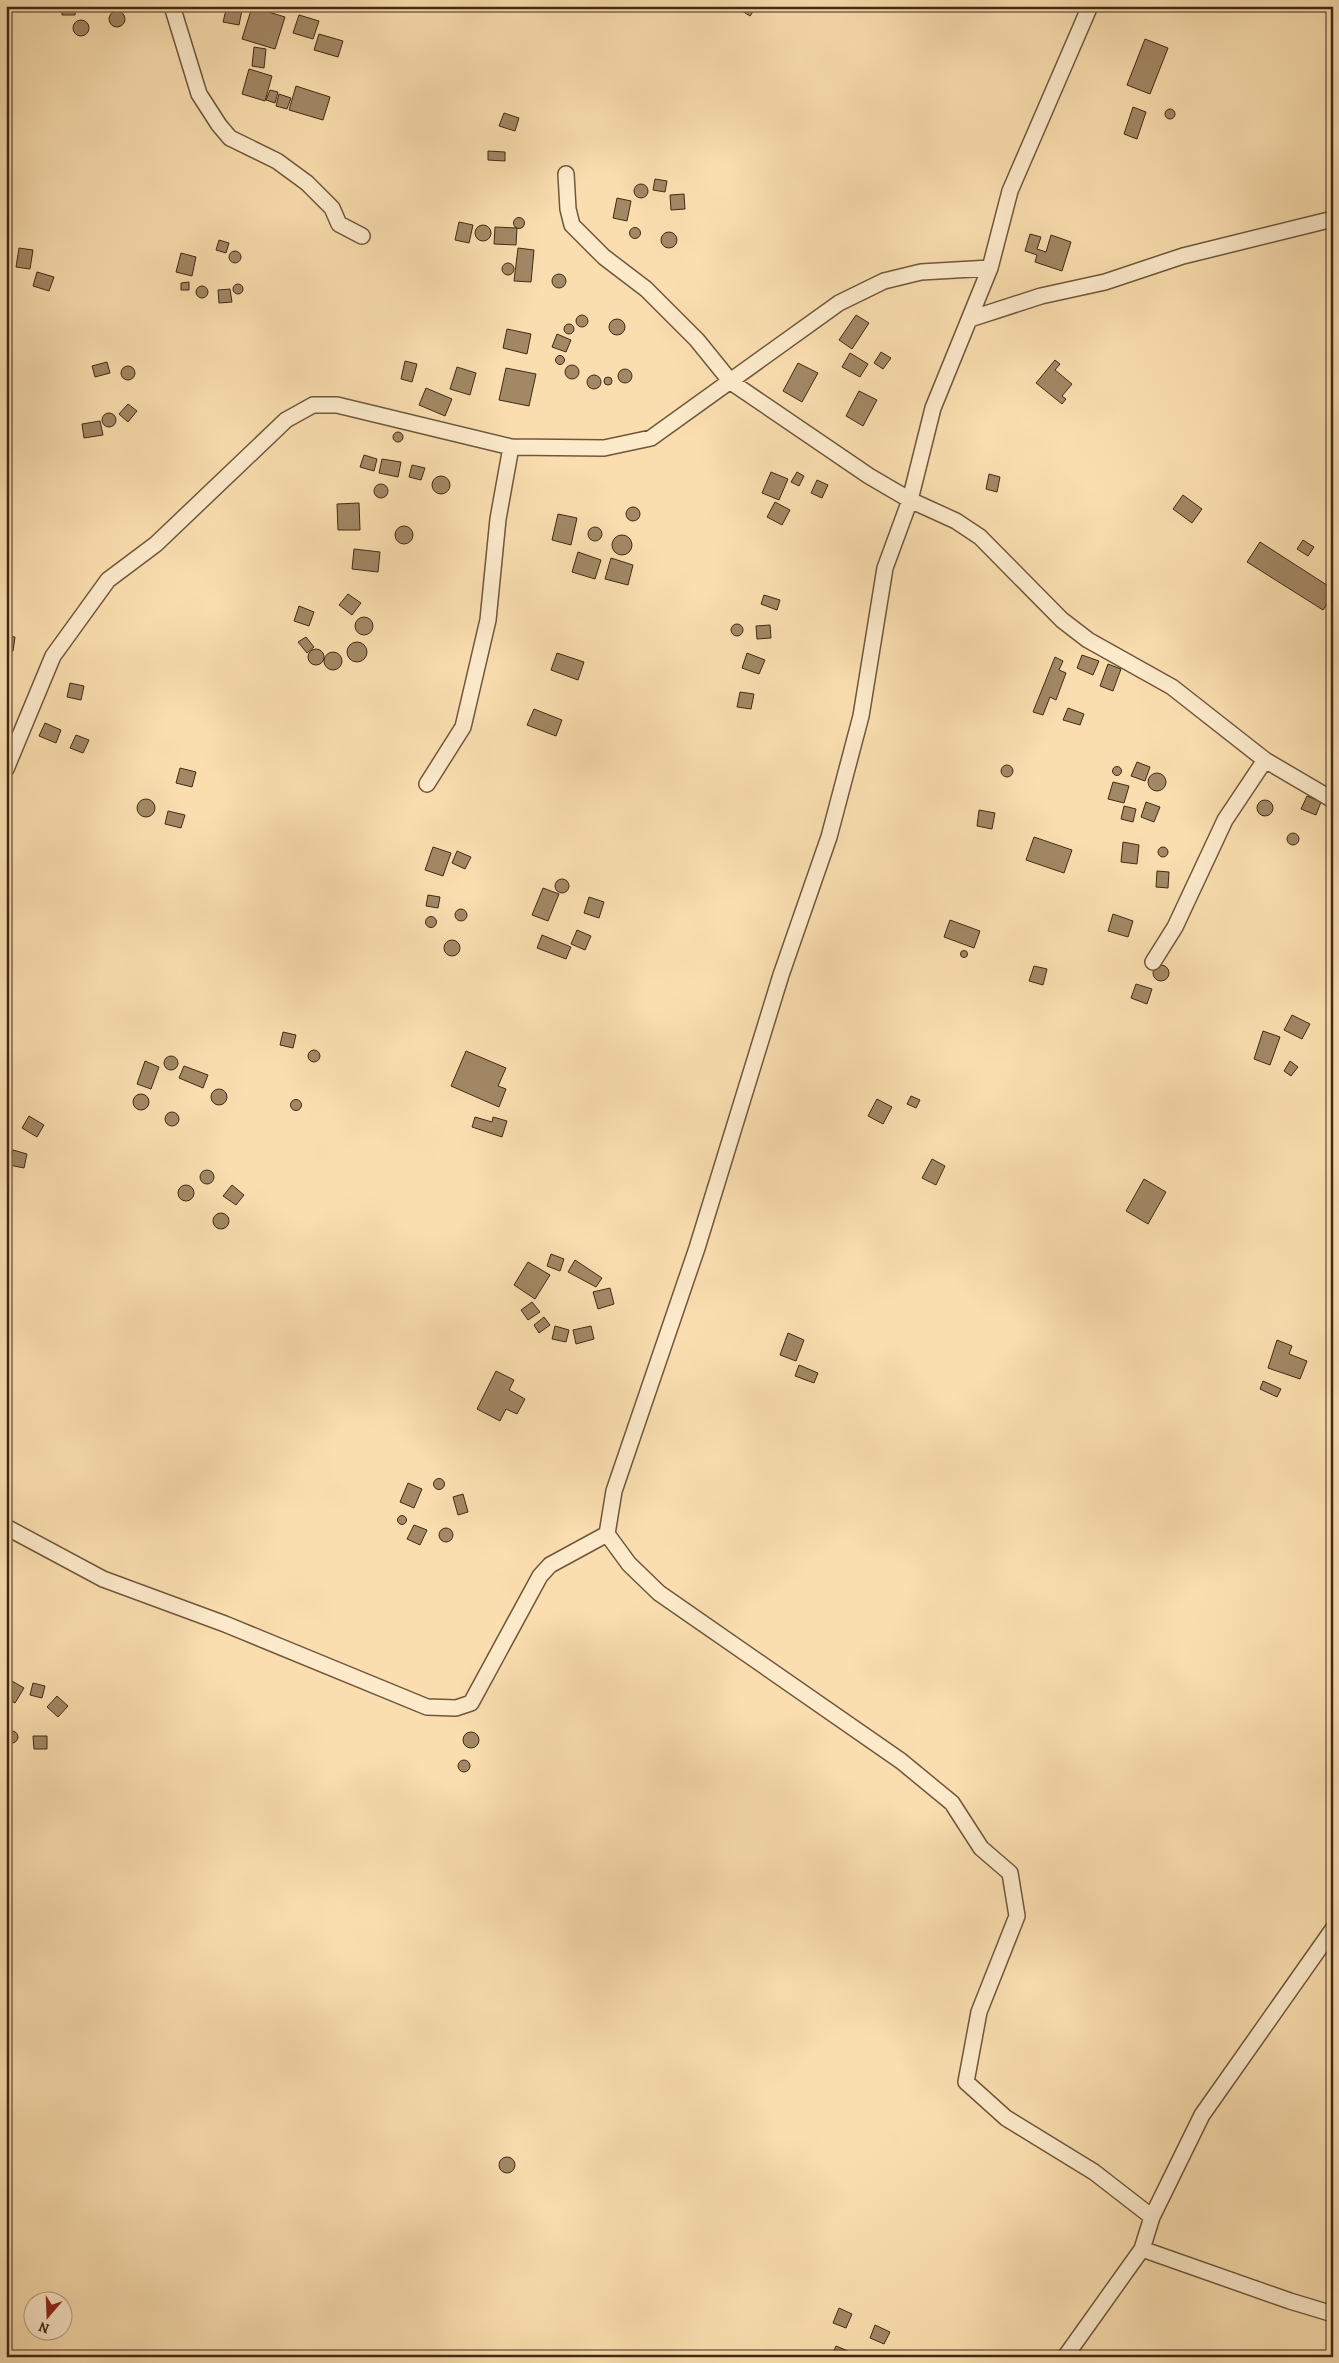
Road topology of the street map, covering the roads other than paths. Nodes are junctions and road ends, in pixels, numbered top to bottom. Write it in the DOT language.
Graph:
graph roads {
  1 [pos="172,6"];
  2 [pos="1090,6"];
  3 [pos="566,174"];
  4 [pos="1333,219"];
  5 [pos="362,236"];
  6 [pos="990,268"];
  7 [pos="970,319"];
  8 [pos="731,382"];
  9 [pos="511,447"];
  10 [pos="910,500"];
  11 [pos="1265,760"];
  12 [pos="6,769"];
  13 [pos="426,784"];
  14 [pos="1333,800"];
  15 [pos="1153,962"];
  16 [pos="6,1527"];
  17 [pos="607,1534"];
  18 [pos="1333,1928"];
  19 [pos="1152,2217"];
  20 [pos="1142,2249"];
  21 [pos="1333,2314"];
  22 [pos="1065,2357"];
  1 -- 5 [label="street"];
  2 -- 6 [label="street"];
  3 -- 8 [label="street"];
  4 -- 7 [label="street"];
  6 -- 7 [label="street"];
  6 -- 8 [label="street"];
  7 -- 10 [label="street"];
  8 -- 9 [label="street"];
  8 -- 10 [label="street"];
  9 -- 12 [label="street"];
  9 -- 13 [label="street"];
  10 -- 11 [label="street"];
  10 -- 17 [label="street"];
  11 -- 14 [label="street"];
  11 -- 15 [label="street"];
  16 -- 17 [label="street"];
  17 -- 19 [label="street"];
  18 -- 19 [label="street"];
  19 -- 20 [label="street"];
  20 -- 21 [label="street"];
  20 -- 22 [label="street"];
}
